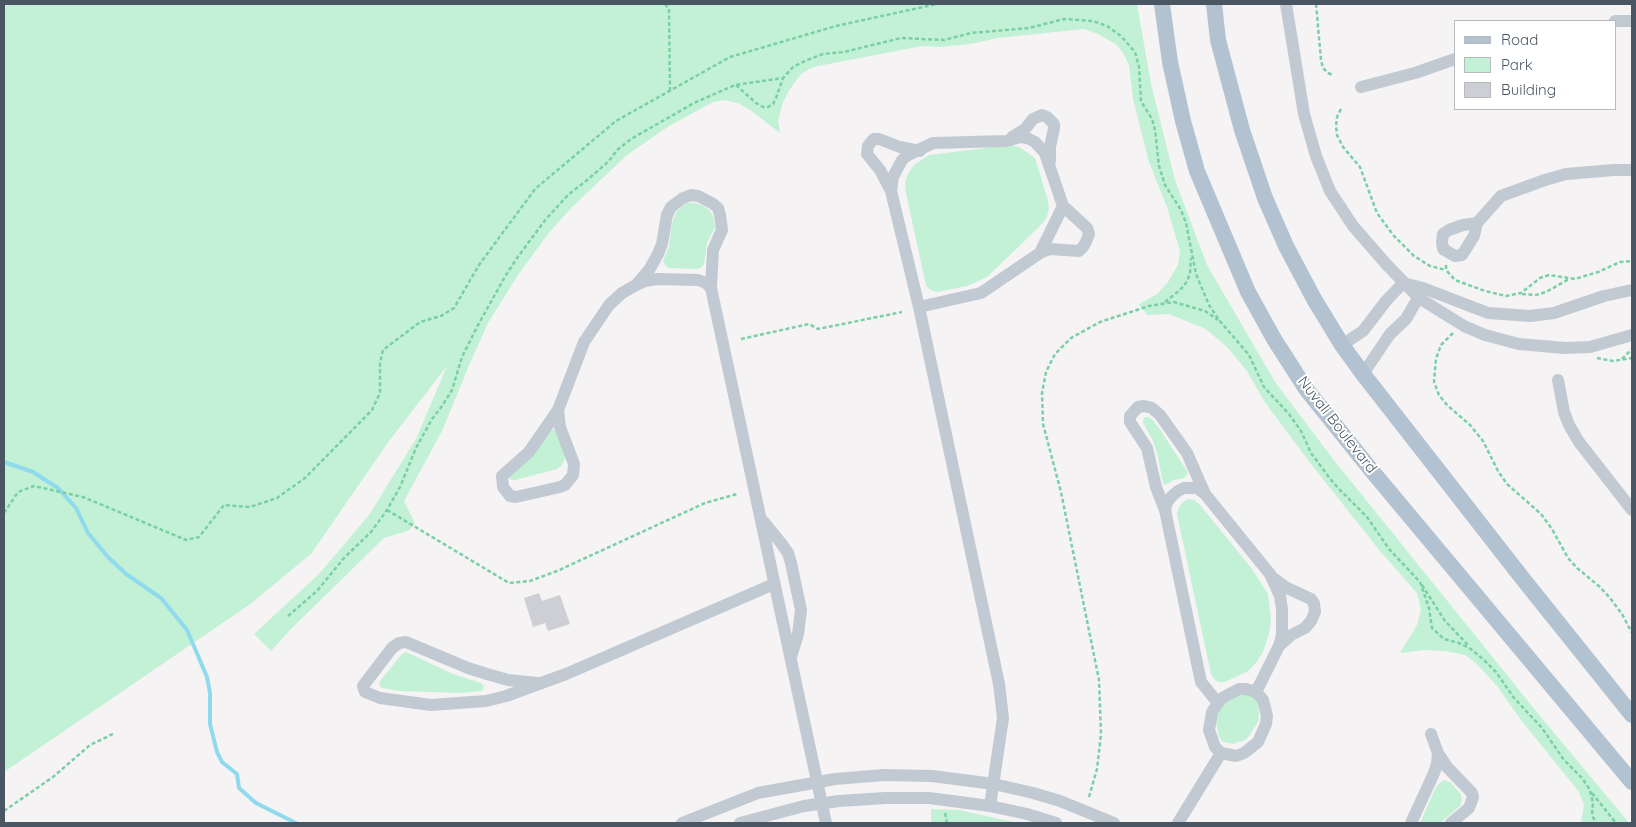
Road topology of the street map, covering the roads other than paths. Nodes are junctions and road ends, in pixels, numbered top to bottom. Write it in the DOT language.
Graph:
graph roads {
  1 [pos="1162,4"];
  2 [pos="1214,4"];
  3 [pos="1286,4"];
  4 [pos="1616,21"];
  5 [pos="1632,21"];
  6 [pos="1454,58"];
  7 [pos="1360,87"];
  8 [pos="1006,141"];
  9 [pos="920,150"];
  10 [pos="1051,168"];
  11 [pos="1632,170"];
  12 [pos="891,191"];
  13 [pos="1063,206"];
  14 [pos="1477,223"];
  15 [pos="1040,253"];
  16 [pos="1403,283"];
  17 [pos="636,284"];
  18 [pos="711,288"];
  19 [pos="1632,290"];
  20 [pos="1421,293"];
  21 [pos="919,307"];
  22 [pos="1632,335"];
  23 [pos="1342,345"];
  24 [pos="1363,374"];
  25 [pos="1558,380"];
  26 [pos="558,410"];
  27 [pos="1205,494"];
  28 [pos="1164,510"];
  29 [pos="1632,510"];
  30 [pos="761,519"];
  31 [pos="1270,574"];
  32 [pos="774,584"];
  33 [pos="1279,646"];
  34 [pos="790,659"];
  35 [pos="538,683"];
  36 [pos="1256,692"];
  37 [pos="1218,703"];
  38 [pos="1632,715"];
  39 [pos="1431,734"];
  40 [pos="1221,753"];
  41 [pos="1438,753"];
  42 [pos="817,782"];
  43 [pos="1632,782"];
  44 [pos="994,784"];
  45 [pos="821,803"];
  46 [pos="990,806"];
  47 [pos="682,823"];
  48 [pos="740,823"];
  49 [pos="826,823"];
  50 [pos="1056,823"];
  51 [pos="1114,823"];
  52 [pos="1178,823"];
  53 [pos="1411,823"];
  54 [pos="1451,823"];
  1 -- 43 [label="main road, Nuvali Boulevard"];
  2 -- 23 [label="main road"];
  3 -- 16 [label="street"];
  4 -- 5 [label="street"];
  6 -- 7 [label="street"];
  8 -- 9 [label="street"];
  8 -- 10 [label="street"];
  8 -- 10 [label="street"];
  9 -- 12 [label="street"];
  9 -- 12 [label="street"];
  10 -- 13 [label="street"];
  11 -- 14 [label="street"];
  12 -- 21 [label="street"];
  13 -- 15 [label="street"];
  13 -- 15 [label="street"];
  15 -- 21 [label="street"];
  16 -- 20 [label="street"];
  16 -- 23 [label="street"];
  17 -- 18 [label="street"];
  17 -- 18 [label="street"];
  17 -- 26 [label="street"];
  18 -- 30 [label="street"];
  19 -- 20 [label="street"];
  20 -- 22 [label="street"];
  20 -- 24 [label="street"];
  21 -- 44 [label="street"];
  23 -- 24 [label="main road"];
  24 -- 38 [label="main road"];
  25 -- 29 [label="street"];
  26 -- 26 [label="street"];
  27 -- 28 [label="street"];
  27 -- 28 [label="street"];
  27 -- 31 [label="street"];
  28 -- 37 [label="street"];
  30 -- 32 [label="street"];
  30 -- 34 [label="street"];
  31 -- 33 [label="street"];
  31 -- 33 [label="street"];
  32 -- 34 [label="street"];
  32 -- 35 [label="street"];
  33 -- 36 [label="street"];
  34 -- 42 [label="street"];
  35 -- 35 [label="street"];
  36 -- 37 [label="street"];
  36 -- 40 [label="street"];
  37 -- 40 [label="street"];
  39 -- 41 [label="street"];
  40 -- 52 [label="street"];
  41 -- 53 [label="street"];
  41 -- 54 [label="street"];
  42 -- 44 [label="street"];
  42 -- 45 [label="street"];
  42 -- 47 [label="street"];
  44 -- 46 [label="street"];
  44 -- 51 [label="street"];
  45 -- 46 [label="street"];
  45 -- 48 [label="street"];
  45 -- 49 [label="street"];
  46 -- 50 [label="street"];
}
